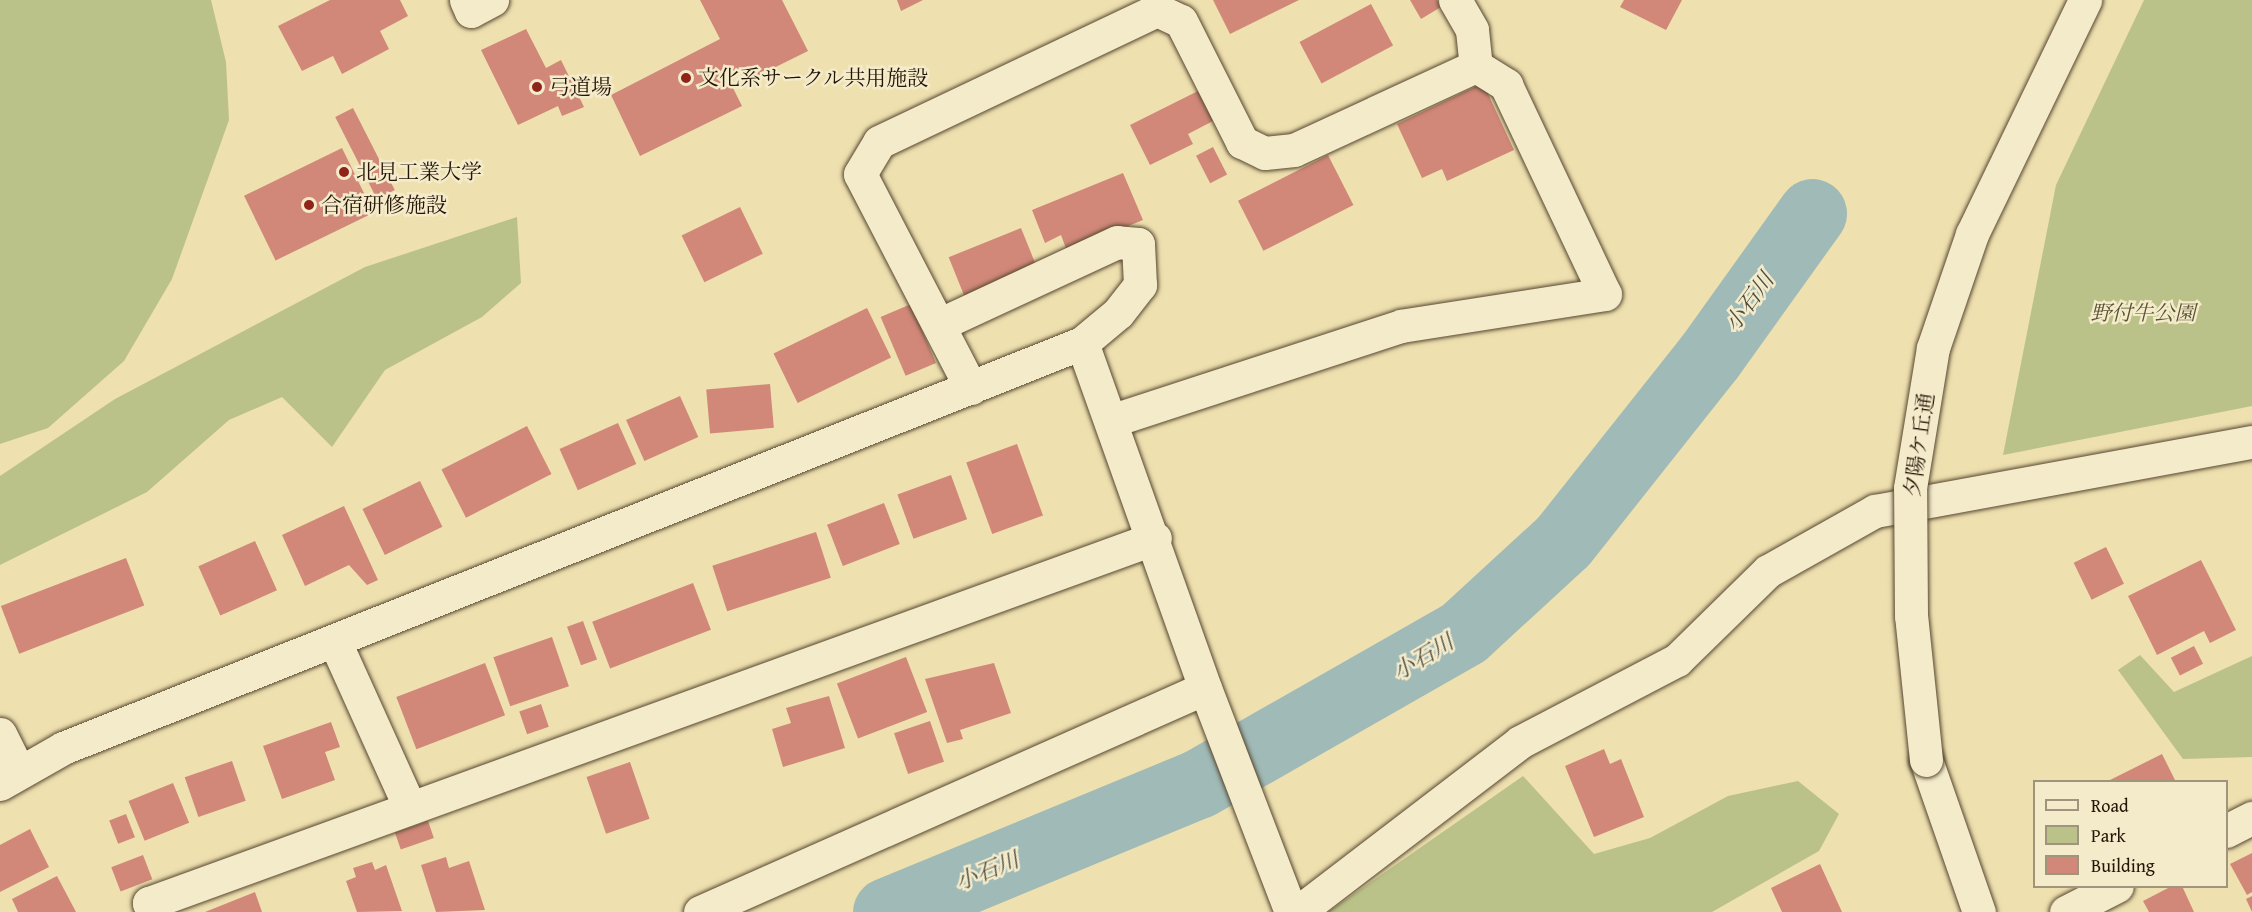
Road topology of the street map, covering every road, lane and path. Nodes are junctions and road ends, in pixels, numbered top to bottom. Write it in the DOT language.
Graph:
graph roads {
  1 [pos="466,0"];
  2 [pos="492,0"];
  3 [pos="1455,0"];
  4 [pos="2085,0"];
  5 [pos="1476,66"];
  6 [pos="940,324"];
  7 [pos="1082,343"];
  8 [pos="971,388"];
  9 [pos="1113,420"];
  10 [pos="2252,442"];
  11 [pos="1155,538"];
  12 [pos="346,671"];
  13 [pos="1205,688"];
  14 [pos="0,734"];
  15 [pos="10,778"];
  16 [pos="409,806"];
  17 [pos="2252,818"];
  18 [pos="2228,830"];
  19 [pos="2112,888"];
  20 [pos="153,912"];
  21 [pos="700,912"];
  22 [pos="1291,912"];
  23 [pos="1298,912"];
  24 [pos="1979,912"];
  25 [pos="2066,912"];
  1 -- 2 [label="street"];
  3 -- 5 [label="street"];
  4 -- 24 [label="street, 夕陽ケ丘通, bridge"];
  5 -- 6 [label="street"];
  5 -- 9 [label="street"];
  6 -- 7 [label="street"];
  6 -- 8 [label="street"];
  7 -- 8 [label="street"];
  7 -- 9 [label="street"];
  8 -- 12 [label="street"];
  9 -- 11 [label="street"];
  10 -- 23 [label="street"];
  11 -- 13 [label="street"];
  11 -- 16 [label="street"];
  12 -- 15 [label="street"];
  12 -- 16 [label="street"];
  13 -- 21 [label="street"];
  13 -- 22 [label="street"];
  14 -- 15 [label="street"];
  16 -- 20 [label="street"];
  17 -- 18 [label="street"];
  19 -- 25 [label="street"];
}
